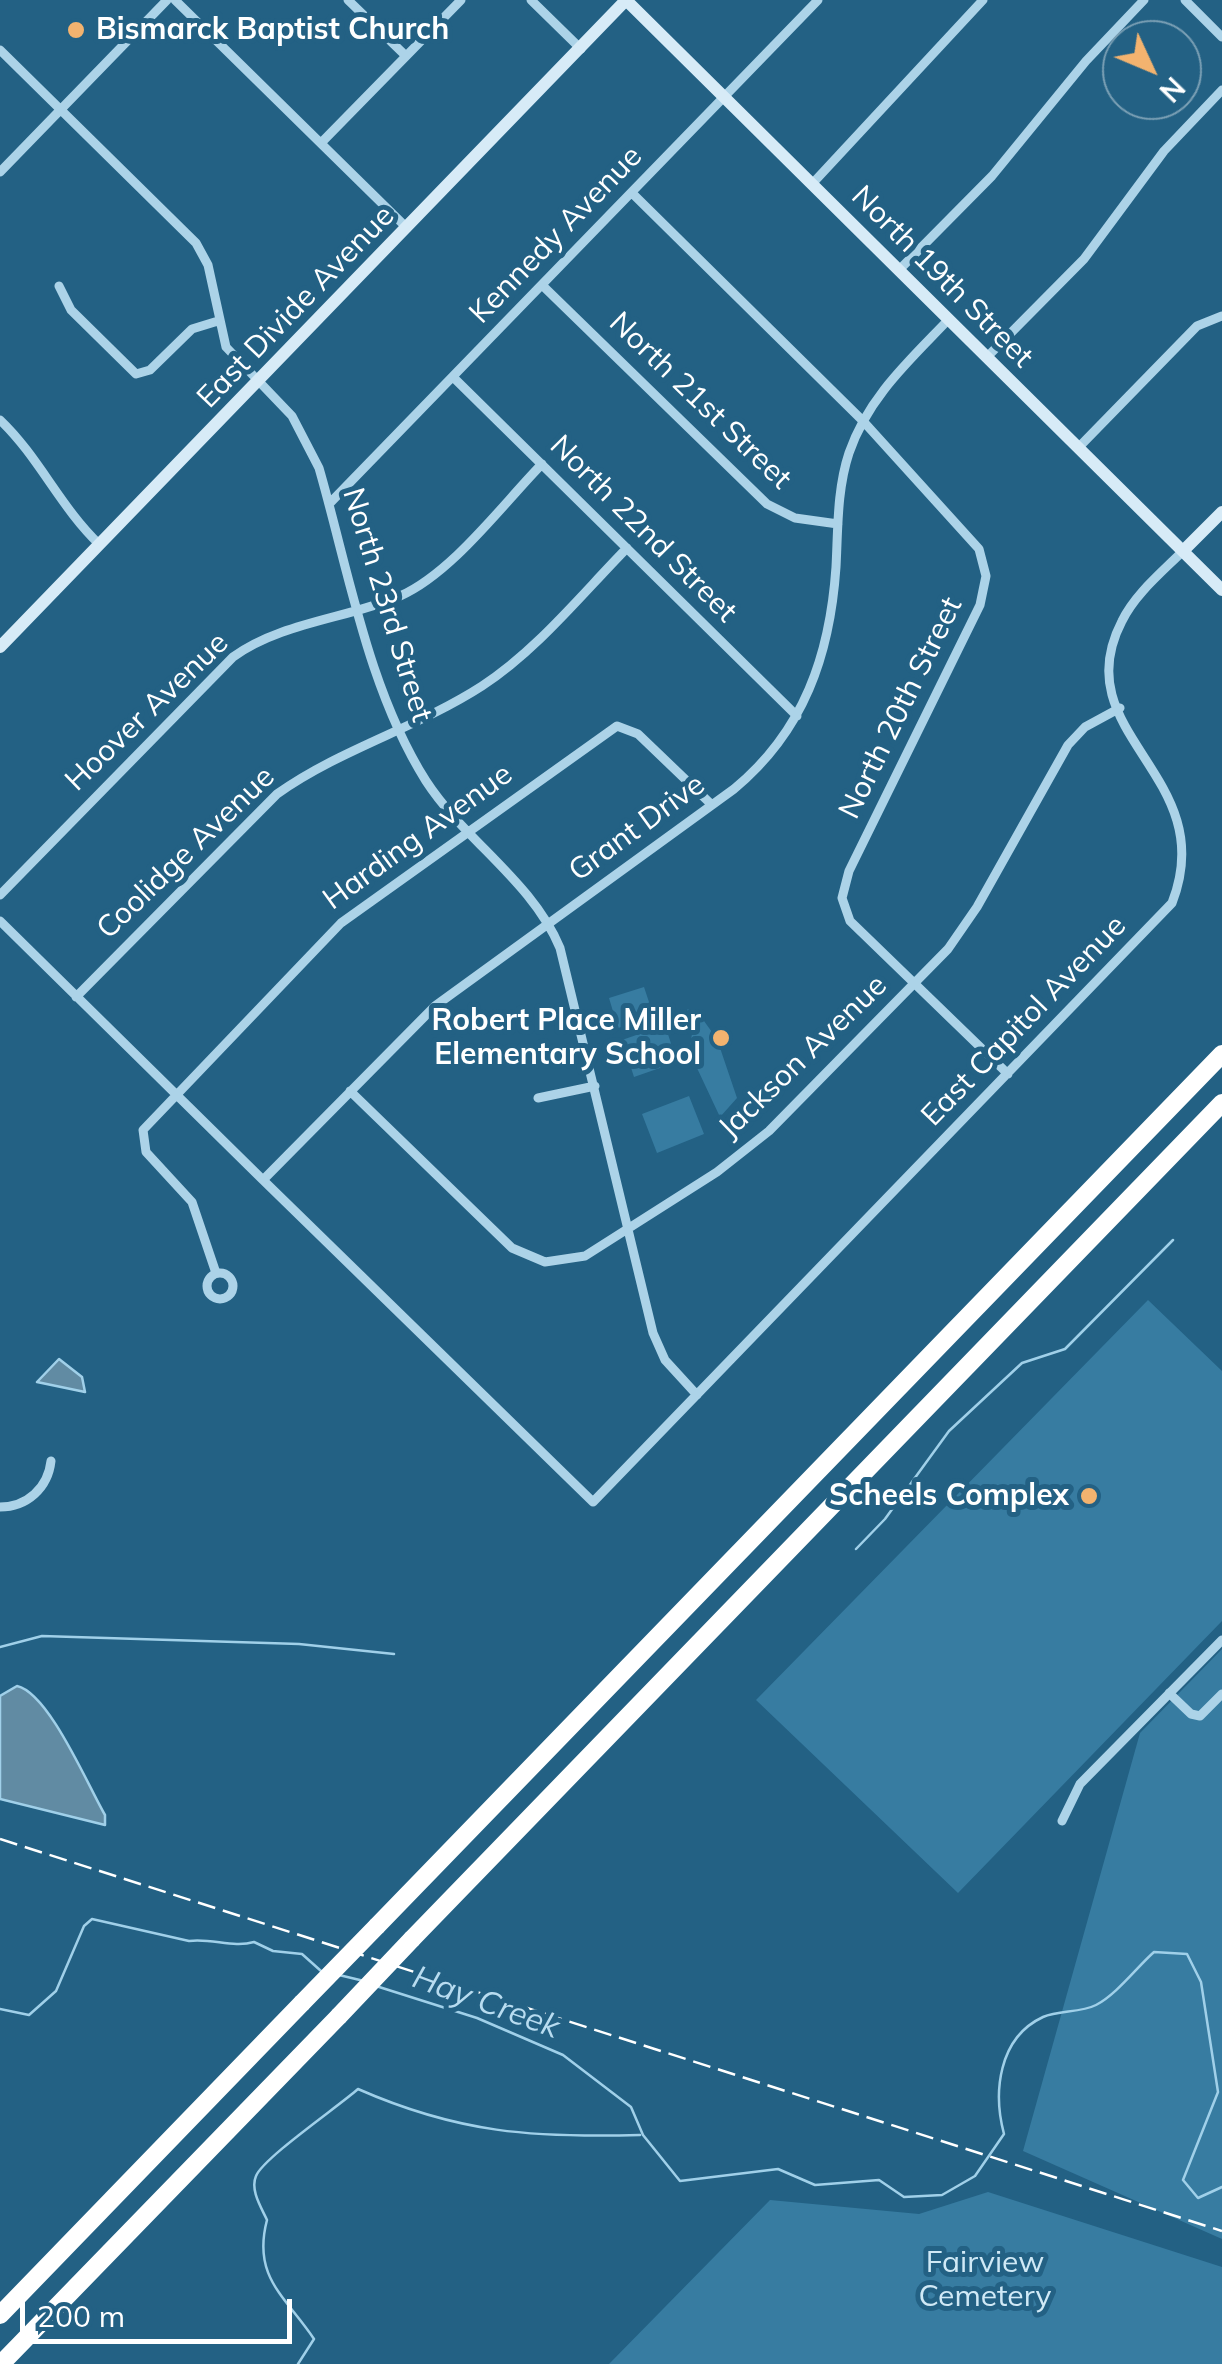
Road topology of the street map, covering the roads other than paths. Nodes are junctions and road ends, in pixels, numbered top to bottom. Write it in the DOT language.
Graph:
graph roads {
  1 [pos="166,0"];
  2 [pos="175,0"];
  3 [pos="348,0"];
  4 [pos="460,0"];
  5 [pos="531,0"];
  6 [pos="626,0"];
  7 [pos="818,0"];
  8 [pos="983,0"];
  9 [pos="1144,0"];
  10 [pos="1185,0"];
  11 [pos="1222,37"];
  12 [pos="581,49"];
  13 [pos="0,50"];
  14 [pos="406,56"];
  15 [pos="1222,90"];
  16 [pos="724,98"];
  17 [pos="61,109"];
  18 [pos="321,143"];
  19 [pos="1,168"];
  20 [pos="812,184"];
  21 [pos="632,192"];
  22 [pos="407,228"];
  23 [pos="899,270"];
  24 [pos="542,284"];
  25 [pos="59,286"];
  26 [pos="1222,316"];
  27 [pos="949,320"];
  28 [pos="218,322"];
  29 [pos="987,357"];
  30 [pos="453,377"];
  31 [pos="258,381"];
  32 [pos="0,420"];
  33 [pos="863,421"];
  34 [pos="1078,447"];
  35 [pos="542,464"];
  36 [pos="329,504"];
  37 [pos="1222,512"];
  38 [pos="838,524"];
  39 [pos="100,544"];
  40 [pos="627,548"];
  41 [pos="1183,551"];
  42 [pos="1222,590"];
  43 [pos="359,609"];
  44 [pos="0,648"];
  45 [pos="1120,708"];
  46 [pos="798,716"];
  47 [pos="398,729"];
  48 [pos="712,805"];
  49 [pos="465,832"];
  50 [pos="0,894"];
  51 [pos="0,921"];
  52 [pos="548,923"];
  53 [pos="915,984"];
  54 [pos="76,996"];
  55 [pos="1222,1054"];
  56 [pos="1008,1074"];
  57 [pos="595,1086"];
  58 [pos="350,1090"];
  59 [pos="174,1093"];
  60 [pos="538,1098"];
  61 [pos="1222,1103"];
  62 [pos="263,1180"];
  63 [pos="628,1229"];
  64 [pos="216,1274"];
  65 [pos="696,1394"];
  66 [pos="51,1461"];
  67 [pos="0,1507"];
  68 [pos="1222,1640"];
  69 [pos="1170,1693"];
  70 [pos="1222,1694"];
  71 [pos="1062,1821"];
  72 [pos="0,2315"];
  73 [pos="0,2364"];
  1 -- 17 [label="street"];
  2 -- 18 [label="street"];
  3 -- 14 [label="street"];
  4 -- 14 [label="street"];
  5 -- 12 [label="street"];
  6 -- 12 [label="street, East Divide Avenue"];
  6 -- 16 [label="street, North 19th Street"];
  7 -- 16 [label="street, Kennedy Avenue"];
  8 -- 20 [label="street"];
  9 -- 23 [label="street"];
  10 -- 11 [label="street"];
  12 -- 22 [label="street, East Divide Avenue"];
  13 -- 17 [label="street, North 23rd Street"];
  14 -- 18 [label="street"];
  15 -- 29 [label="street"];
  16 -- 20 [label="street, North 19th Street"];
  16 -- 21 [label="street, Kennedy Avenue"];
  17 -- 19 [label="street"];
  17 -- 28 [label="street, North 23rd Street"];
  18 -- 22 [label="street"];
  20 -- 23 [label="street, North 19th Street"];
  21 -- 24 [label="street, Kennedy Avenue"];
  21 -- 33 [label="street, North 20th Street"];
  22 -- 31 [label="street, East Divide Avenue"];
  23 -- 27 [label="street, North 19th Street"];
  24 -- 30 [label="street, Kennedy Avenue"];
  24 -- 38 [label="street, North 21st Street"];
  25 -- 28 [label="street"];
  26 -- 34 [label="street"];
  27 -- 29 [label="street, North 19th Street"];
  27 -- 33 [label="street, Grant Drive"];
  28 -- 31 [label="street, North 23rd Street"];
  29 -- 34 [label="street, North 19th Street"];
  30 -- 35 [label="street, North 22nd Street"];
  30 -- 36 [label="street, Kennedy Avenue"];
  31 -- 36 [label="street, North 23rd Street"];
  31 -- 39 [label="street, East Divide Avenue"];
  32 -- 39 [label="street"];
  33 -- 38 [label="street, Grant Drive"];
  33 -- 53 [label="street, North 20th Street"];
  34 -- 41 [label="street, North 19th Street"];
  35 -- 40 [label="street, North 22nd Street"];
  35 -- 43 [label="street, Hoover Avenue"];
  36 -- 43 [label="street, North 23rd Street"];
  37 -- 41 [label="street, East Capitol Avenue"];
  38 -- 46 [label="street, Grant Drive"];
  39 -- 44 [label="street, East Divide Avenue"];
  40 -- 46 [label="street, North 22nd Street"];
  40 -- 47 [label="street, Coolidge Avenue"];
  41 -- 42 [label="street, North 19th Street"];
  41 -- 45 [label="street, East Capitol Avenue"];
  43 -- 47 [label="street, North 23rd Street"];
  43 -- 50 [label="street, Hoover Avenue"];
  45 -- 53 [label="street, Jackson Avenue"];
  45 -- 56 [label="street, East Capitol Avenue"];
  46 -- 48 [label="street, Grant Drive"];
  47 -- 49 [label="street, North 23rd Street"];
  47 -- 54 [label="street, Coolidge Avenue"];
  48 -- 49 [label="street, Harding Avenue"];
  48 -- 52 [label="street, Grant Drive"];
  49 -- 52 [label="street, North 23rd Street"];
  49 -- 59 [label="street, Harding Avenue"];
  51 -- 54 [label="street"];
  52 -- 57 [label="street, North 23rd Street"];
  52 -- 58 [label="street, Grant Drive"];
  53 -- 56 [label="street, North 20th Street"];
  53 -- 63 [label="street, Jackson Avenue"];
  54 -- 59 [label="street"];
  55 -- 72 [label="highway, bridge"];
  56 -- 65 [label="street, East Capitol Avenue"];
  57 -- 60 [label="street"];
  57 -- 63 [label="street, North 23rd Street"];
  58 -- 62 [label="street, Grant Drive"];
  58 -- 63 [label="street, Jackson Avenue"];
  59 -- 62 [label="street"];
  59 -- 64 [label="street, Harding Avenue"];
  61 -- 73 [label="highway, bridge"];
  62 -- 65 [label="street, East Capitol Avenue"];
  63 -- 65 [label="street, North 23rd Street"];
  66 -- 67 [label="street"];
  68 -- 69 [label="street"];
  69 -- 70 [label="street"];
  69 -- 71 [label="street"];
}
